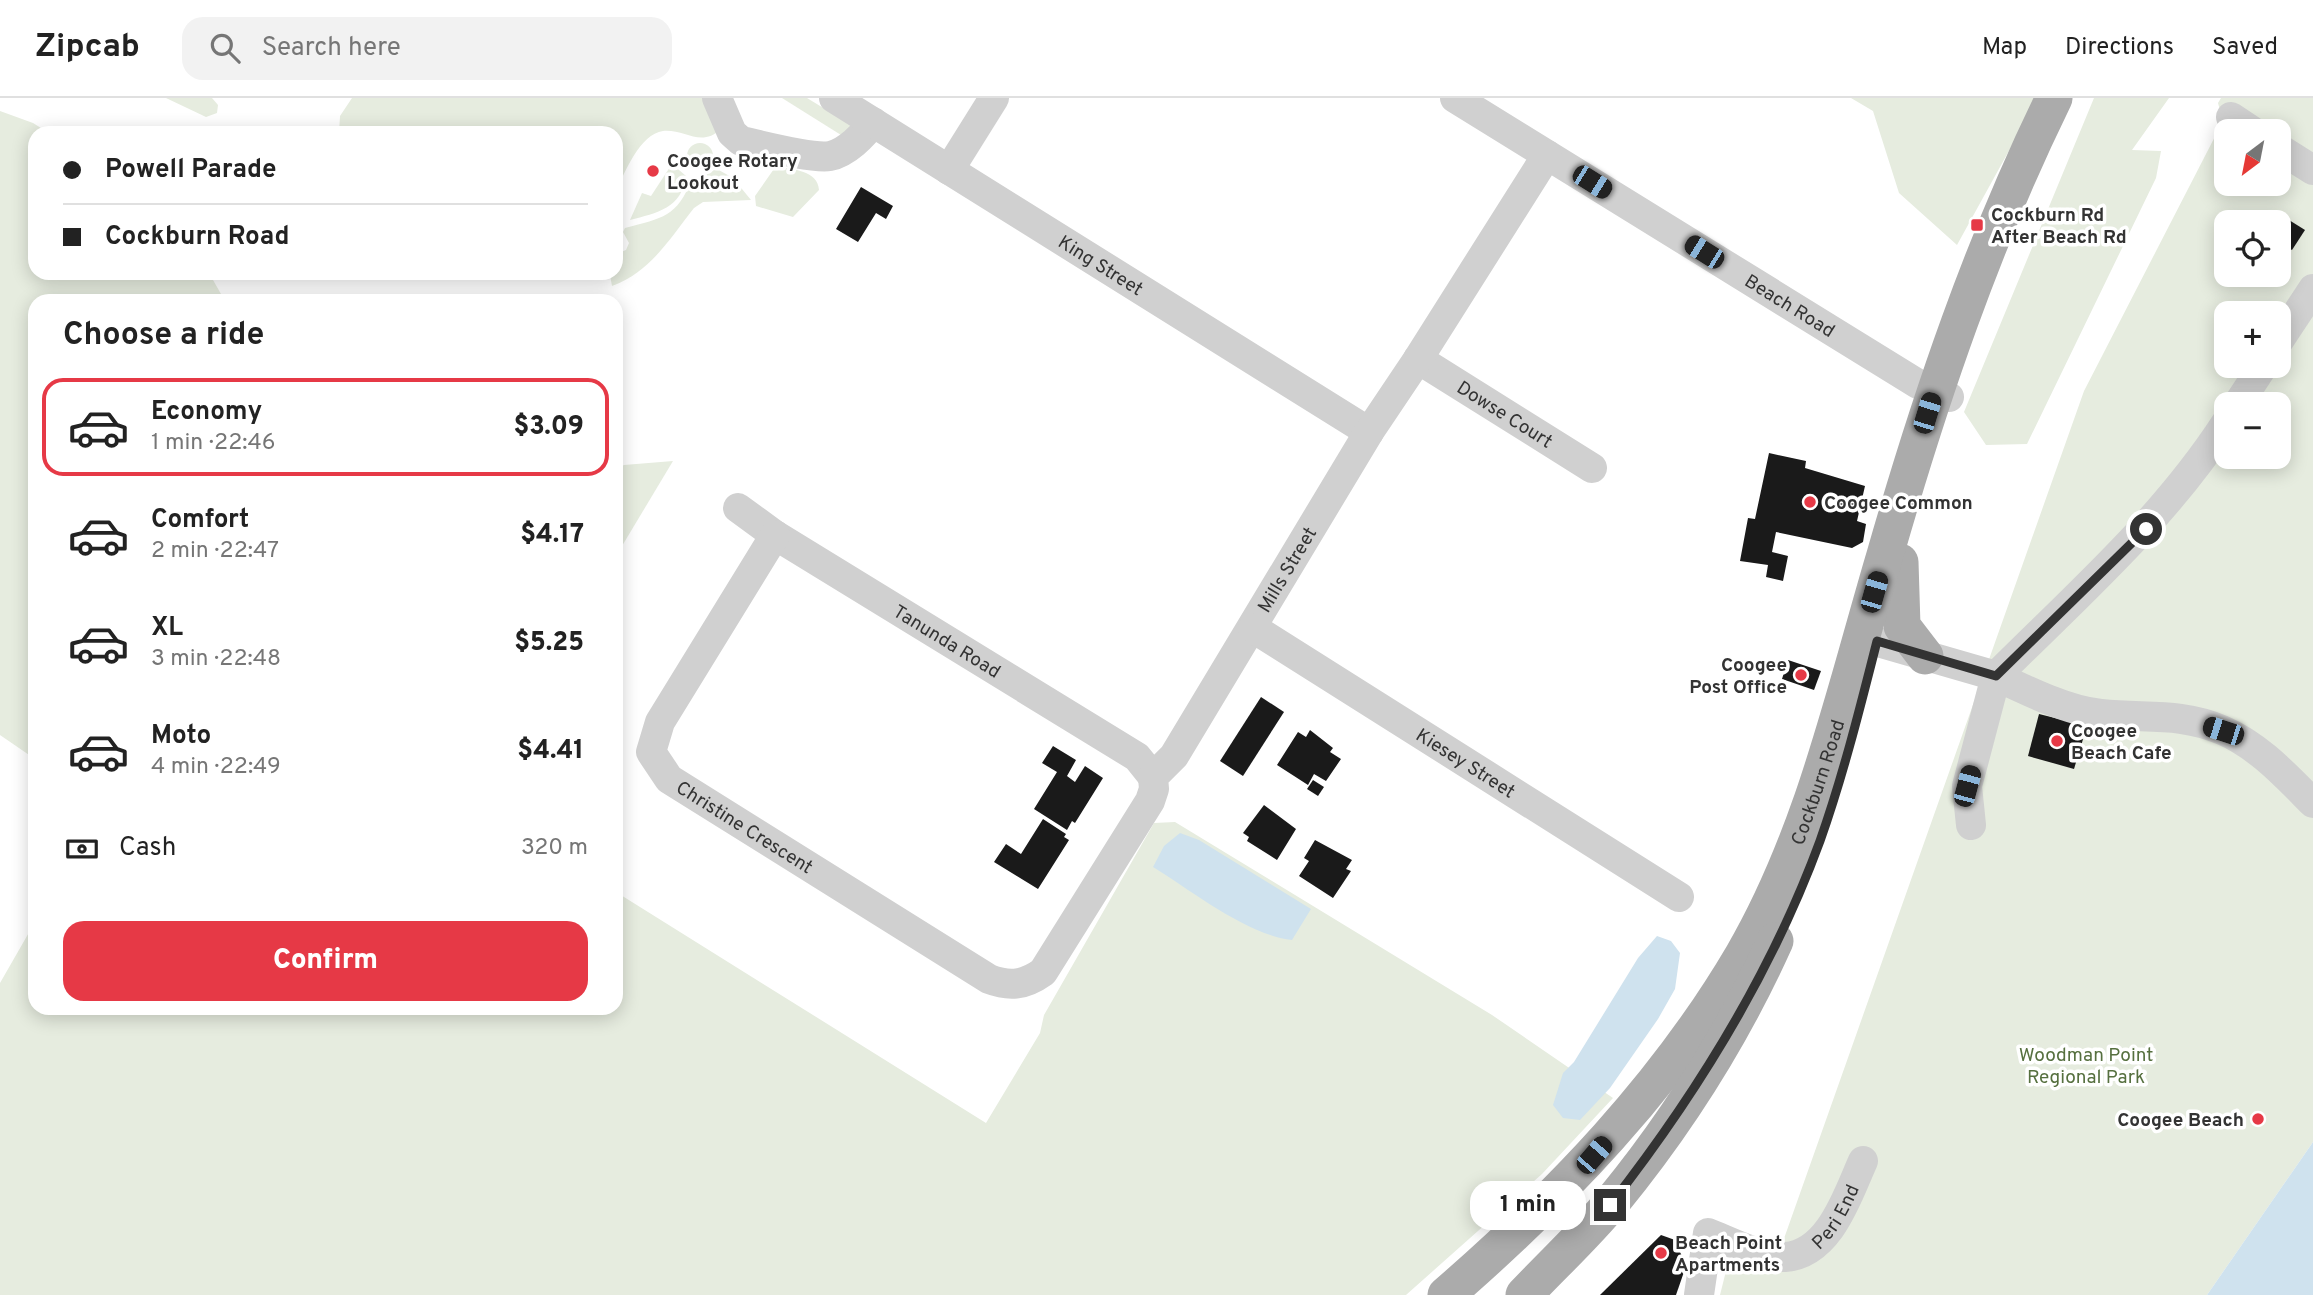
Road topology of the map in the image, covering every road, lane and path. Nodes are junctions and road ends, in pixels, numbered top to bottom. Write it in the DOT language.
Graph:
graph roads {
  1 [pos="717,98"];
  2 [pos="834,98"];
  3 [pos="994,98"];
  4 [pos="1455,98"];
  5 [pos="2054,98"];
  6 [pos="2066,98"];
  7 [pos="873,122"];
  8 [pos="1548,155"];
  9 [pos="2291,156"];
  10 [pos="949,170"];
  11 [pos="2313,170"];
  12 [pos="2313,289"];
  13 [pos="2291,322"];
  14 [pos="1419,359"];
  15 [pos="1941,393"];
  16 [pos="1369,432"];
  17 [pos="2214,441"];
  18 [pos="1592,468"];
  19 [pos="738,509"];
  20 [pos="775,535"];
  21 [pos="1900,562"];
  22 [pos="1253,628"];
  23 [pos="1869,639"];
  24 [pos="1926,656"];
  25 [pos="1996,676"];
  26 [pos="1153,777"];
  27 [pos="2313,803"];
  28 [pos="1971,825"];
  29 [pos="1679,897"];
  30 [pos="1030,981"];
  31 [pos="1863,1161"];
  32 [pos="1446,1295"];
  33 [pos="1524,1295"];
  34 [pos="1699,1295"];
  1 -- 7 [label="street"];
  2 -- 7 [label="street, King Street"];
  3 -- 10 [label="street"];
  4 -- 8 [label="street, Beach Road"];
  5 -- 15 [label="main road, Cockburn Road"];
  6 -- 15 [label="main road, Cockburn Road"];
  7 -- 10 [label="street, King Street"];
  8 -- 14 [label="street, Mills Street"];
  8 -- 15 [label="street, Beach Road"];
  9 -- 11 [label="street"];
  10 -- 16 [label="street, King Street"];
  12 -- 13 [label="street"];
  14 -- 16 [label="street, Mills Street"];
  14 -- 18 [label="street, Dowse Court"];
  15 -- 21 [label="main road, Cockburn Road"];
  15 -- 23 [label="main road, Cockburn Road"];
  16 -- 22 [label="street, Mills Street"];
  17 -- 25 [label="street"];
  19 -- 20 [label="street, Tanunda Road"];
  20 -- 26 [label="street, Tanunda Road"];
  20 -- 30 [label="street, Christine Crescent"];
  21 -- 23 [label="main road, Cockburn Road"];
  21 -- 24 [label="main road"];
  22 -- 26 [label="street, Mills Street"];
  22 -- 29 [label="street, Kiesey Street"];
  23 -- 24 [label="street"];
  23 -- 32 [label="main road, Cockburn Road"];
  23 -- 33 [label="main road, Cockburn Road"];
  24 -- 25 [label="street"];
  25 -- 27 [label="street"];
  25 -- 28 [label="street"];
  26 -- 30 [label="street, Mills Street"];
  31 -- 34 [label="street, Peri End"];
}
